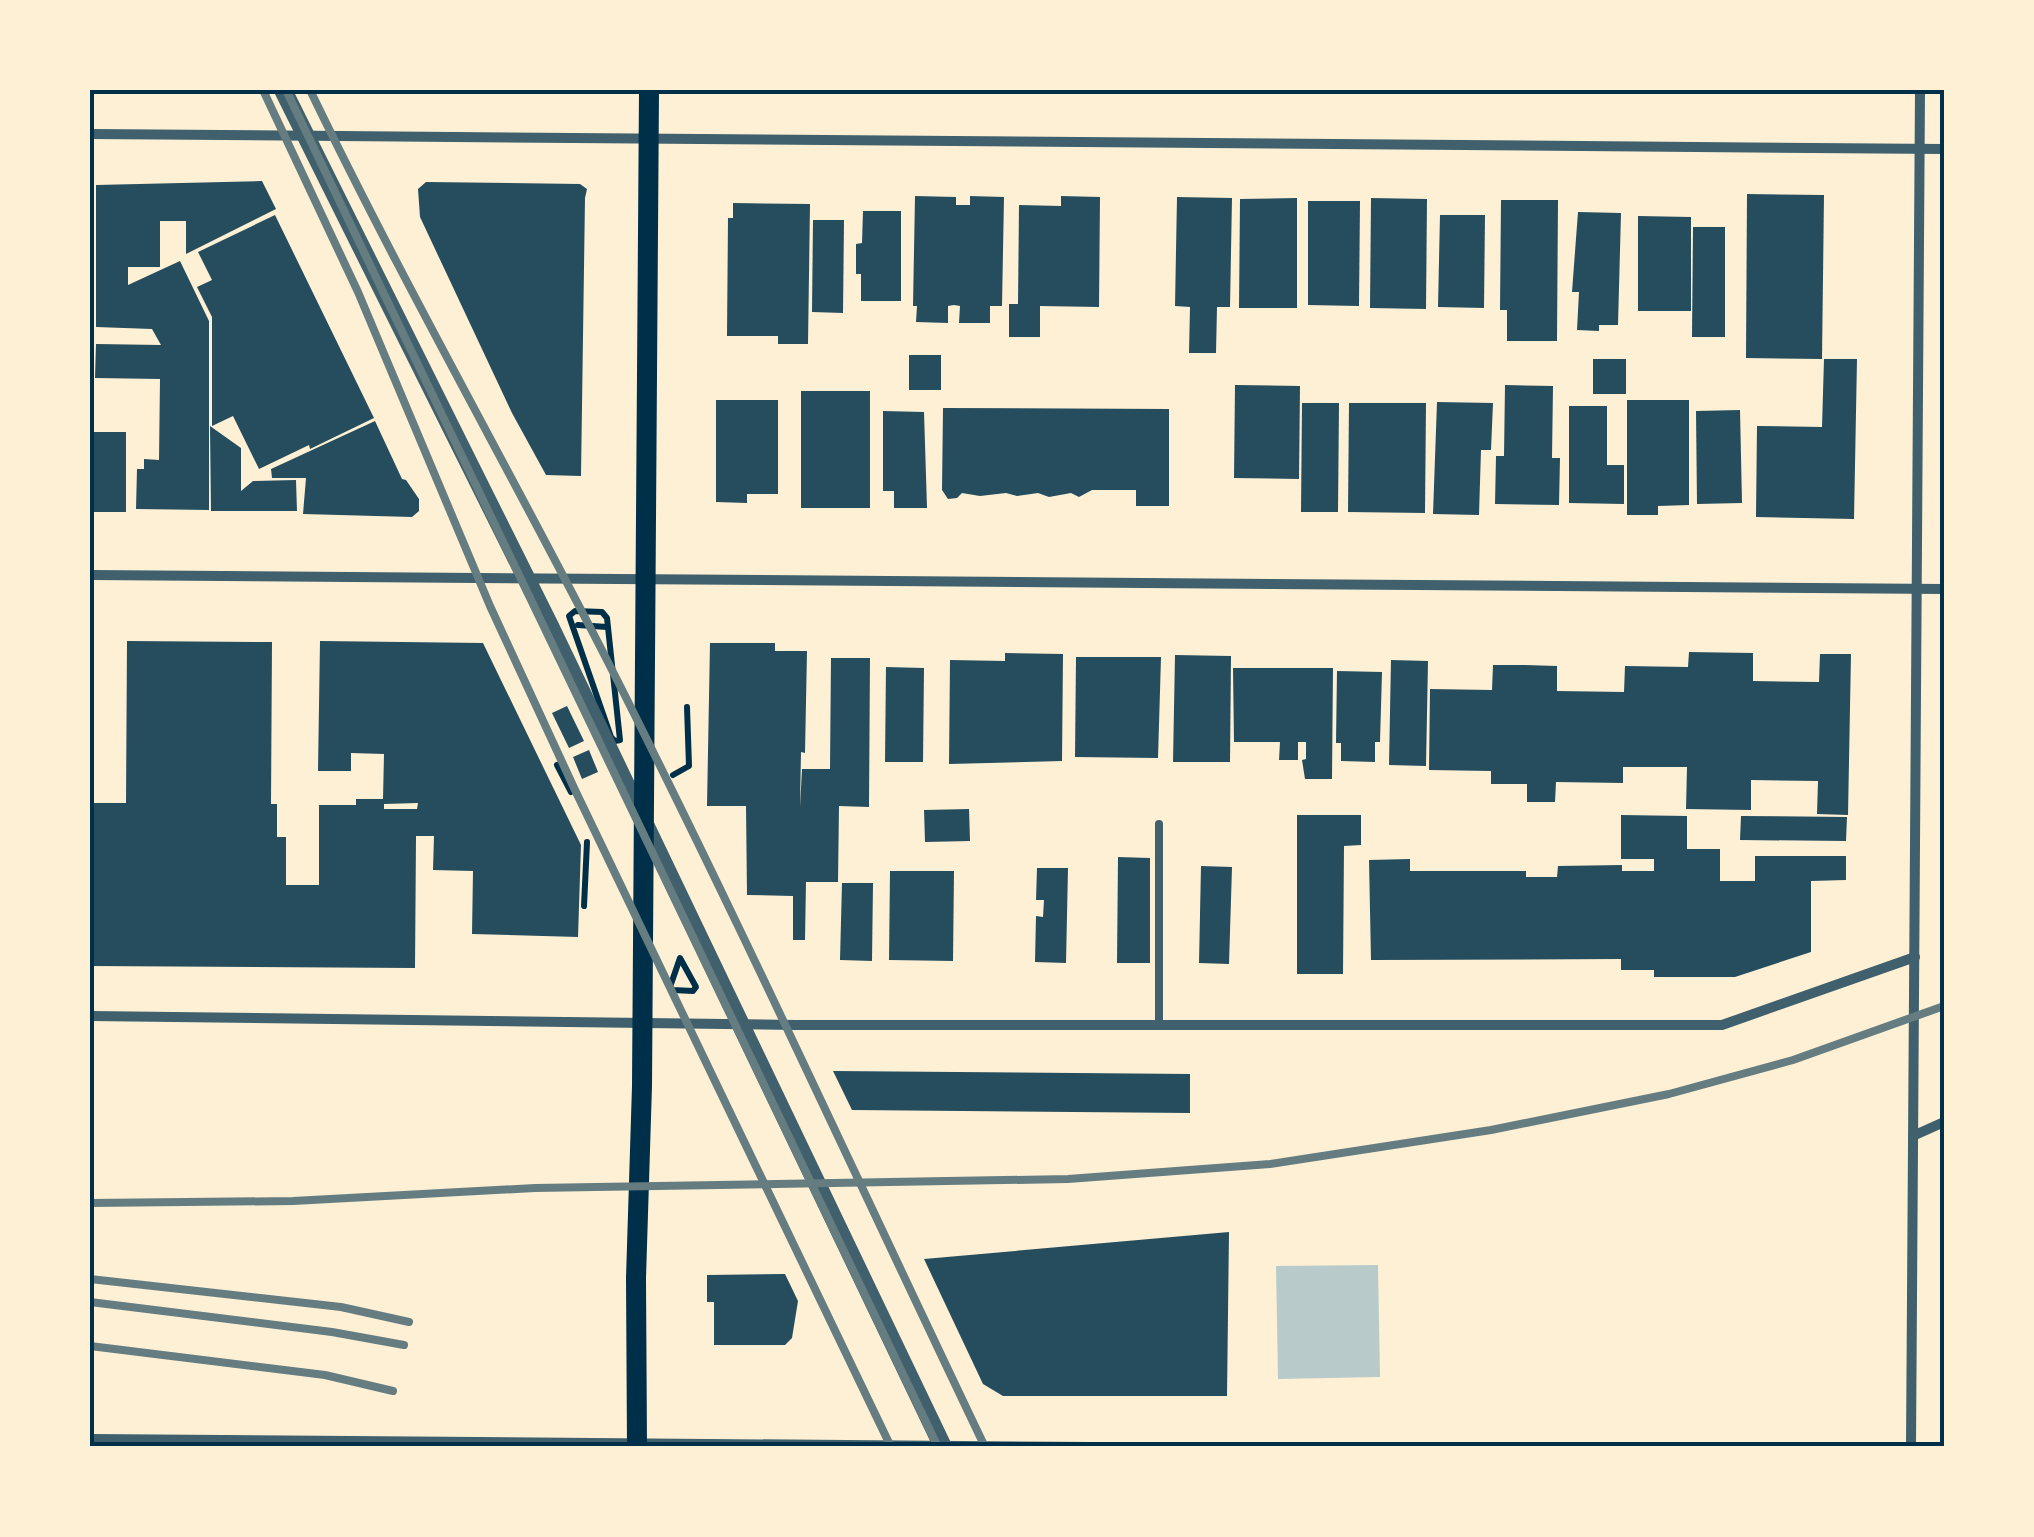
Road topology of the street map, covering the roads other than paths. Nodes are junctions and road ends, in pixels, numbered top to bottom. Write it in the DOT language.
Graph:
graph roads {
  1 [pos="283,90"];
  2 [pos="649,90"];
  3 [pos="1920,90"];
  4 [pos="90,134"];
  5 [pos="306,138"];
  6 [pos="649,140"];
  7 [pos="1920,149"];
  8 [pos="1944,149"];
  9 [pos="90,575"];
  10 [pos="526,580"];
  11 [pos="646,582"];
  12 [pos="1917,589"];
  13 [pos="1944,589"];
  14 [pos="644,823"];
  15 [pos="1159,824"];
  16 [pos="1915,959"];
  17 [pos="90,1016"];
  18 [pos="642,1022"];
  19 [pos="740,1023"];
  20 [pos="1159,1025"];
  21 [pos="1944,1122"];
  22 [pos="1915,1135"];
  23 [pos="90,1439"];
  24 [pos="638,1445"];
  25 [pos="942,1446"];
  26 [pos="1091,1447"];
  27 [pos="1911,1447"];
  1 -- 5 [label="street"];
  2 -- 6 [label="main road"];
  3 -- 7 [label="street"];
  4 -- 5 [label="street"];
  5 -- 6 [label="street"];
  5 -- 10 [label="street"];
  6 -- 7 [label="street"];
  6 -- 11 [label="main road"];
  7 -- 8 [label="street"];
  7 -- 12 [label="street"];
  9 -- 10 [label="street"];
  10 -- 11 [label="street"];
  10 -- 14 [label="street"];
  11 -- 12 [label="street"];
  11 -- 14 [label="main road"];
  12 -- 13 [label="street"];
  12 -- 16 [label="street"];
  14 -- 18 [label="main road"];
  14 -- 19 [label="street"];
  15 -- 20 [label="lane"];
  16 -- 20 [label="street"];
  16 -- 22 [label="street"];
  17 -- 18 [label="street"];
  18 -- 19 [label="street"];
  18 -- 24 [label="main road"];
  19 -- 20 [label="street"];
  19 -- 25 [label="street"];
  21 -- 22 [label="street"];
  22 -- 27 [label="street"];
  23 -- 24 [label="street"];
  24 -- 25 [label="street"];
  25 -- 26 [label="street"];
}
